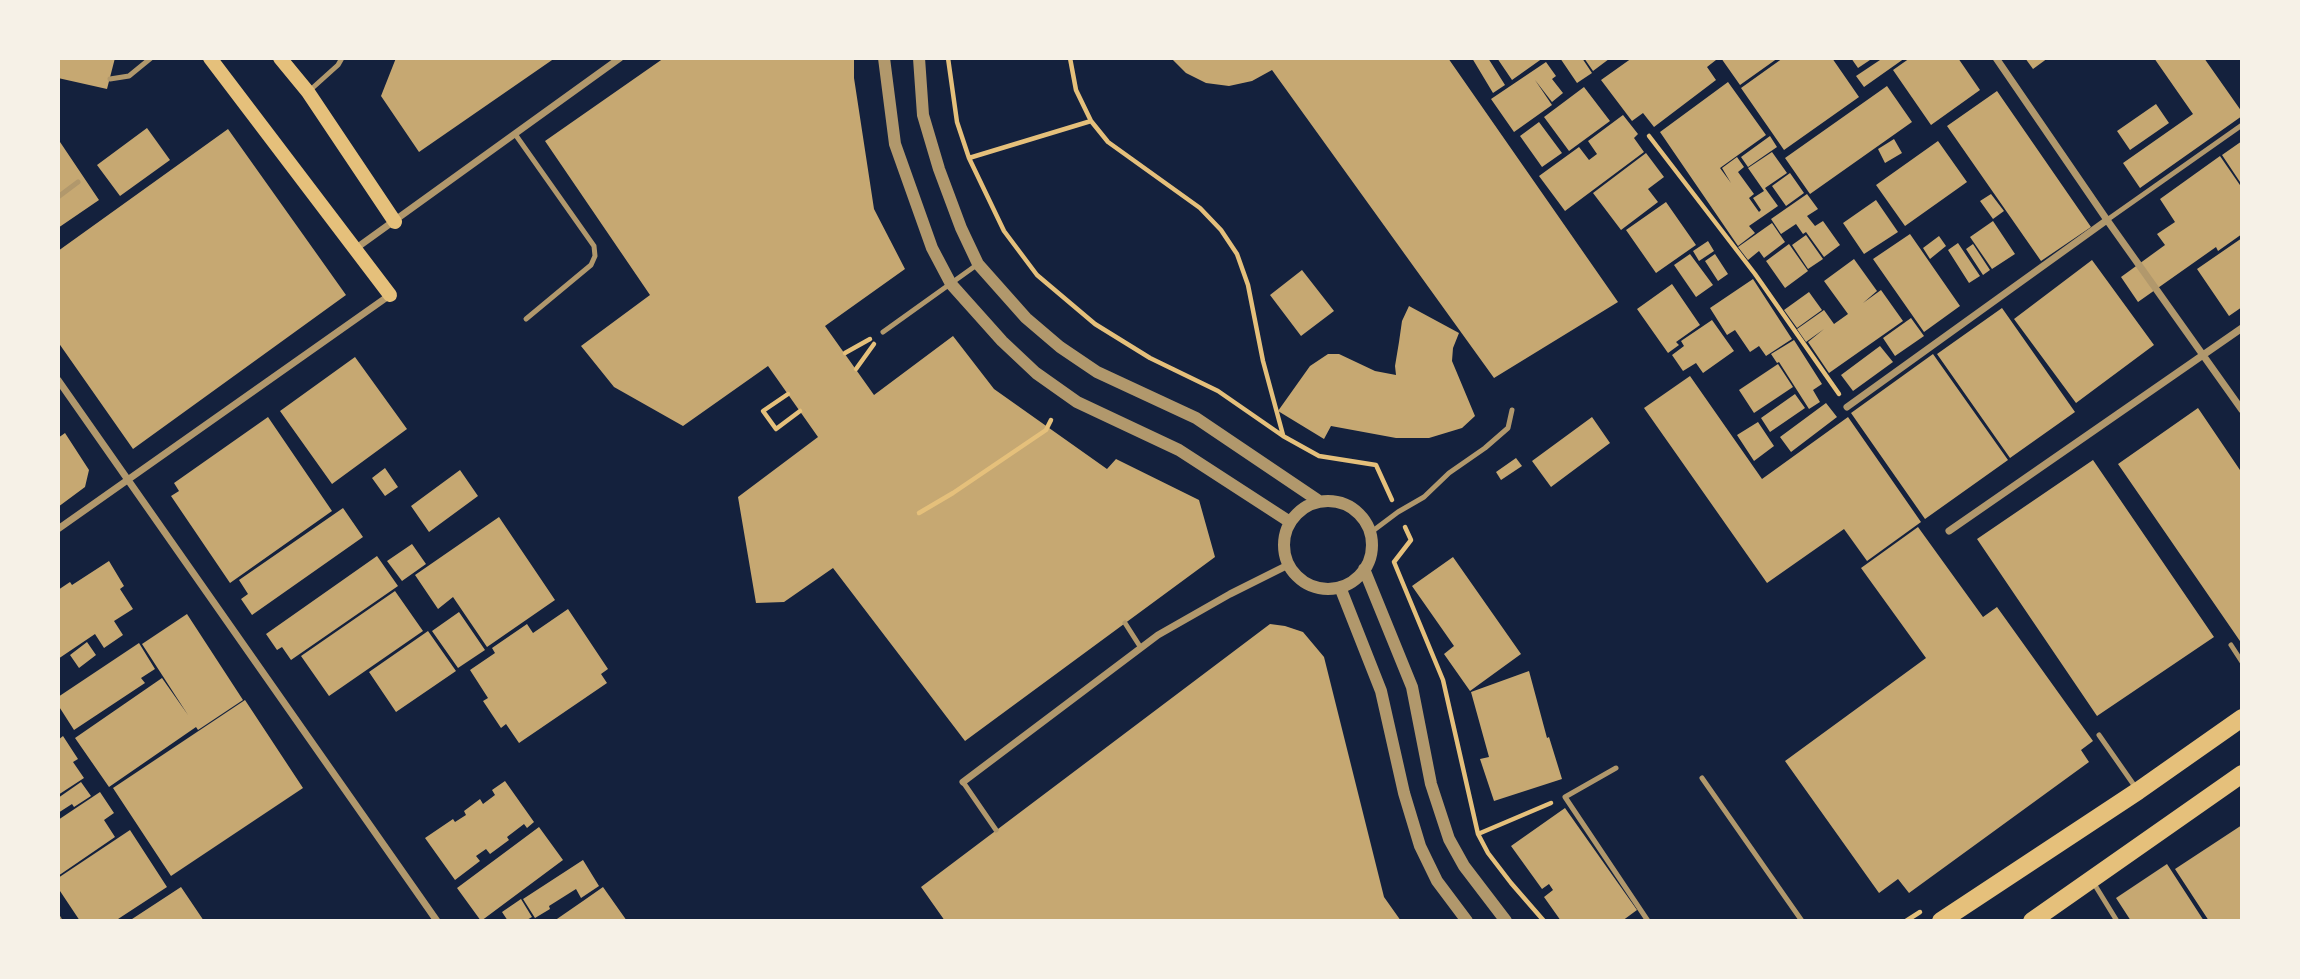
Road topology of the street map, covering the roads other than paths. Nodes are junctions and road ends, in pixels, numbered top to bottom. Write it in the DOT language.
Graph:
graph roads {
  1 [pos="151,58"];
  2 [pos="210,58"];
  3 [pos="280,58"];
  4 [pos="342,58"];
  5 [pos="620,58"];
  6 [pos="884,58"];
  7 [pos="919,58"];
  8 [pos="1996,58"];
  9 [pos="110,79"];
  10 [pos="308,92"];
  11 [pos="2242,125"];
  12 [pos="515,134"];
  13 [pos="79,182"];
  14 [pos="58,197"];
  15 [pos="2107,220"];
  16 [pos="395,222"];
  17 [pos="355,249"];
  18 [pos="978,264"];
  19 [pos="951,284"];
  20 [pos="390,295"];
  21 [pos="526,319"];
  22 [pos="2242,328"];
  23 [pos="883,332"];
  24 [pos="2203,355"];
  25 [pos="58,380"];
  26 [pos="1847,407"];
  27 [pos="1512,410"];
  28 [pos="2242,410"];
  29 [pos="128,480"];
  30 [pos="1320,501"];
  31 [pos="1290,522"];
  32 [pos="58,529"];
  33 [pos="1949,531"];
  34 [pos="1370,533"];
  35 [pos="1288,565"];
  36 [pos="1364,569"];
  37 [pos="1340,587"];
  38 [pos="1125,623"];
  39 [pos="2231,645"];
  40 [pos="1141,648"];
  41 [pos="2242,663"];
  42 [pos="2242,718"];
  43 [pos="2099,735"];
  44 [pos="1616,768"];
  45 [pos="2242,774"];
  46 [pos="1702,778"];
  47 [pos="963,782"];
  48 [pos="2138,791"];
  49 [pos="996,830"];
  50 [pos="2091,880"];
  51 [pos="436,921"];
  52 [pos="1467,921"];
  53 [pos="1506,921"];
  54 [pos="1647,921"];
  55 [pos="1801,921"];
  56 [pos="1941,921"];
  57 [pos="2032,921"];
  58 [pos="2117,921"];
  1 -- 9 [label="lane"];
  2 -- 17 [label="main road"];
  3 -- 10 [label="main road"];
  4 -- 10 [label="lane"];
  5 -- 12 [label="street"];
  6 -- 19 [label="street"];
  7 -- 18 [label="street"];
  8 -- 15 [label="street"];
  10 -- 16 [label="main road"];
  11 -- 15 [label="lane"];
  12 -- 16 [label="street"];
  12 -- 21 [label="lane"];
  13 -- 14 [label="lane"];
  15 -- 24 [label="street"];
  15 -- 26 [label="street"];
  16 -- 17 [label="street"];
  17 -- 20 [label="main road"];
  18 -- 19 [label="lane"];
  18 -- 30 [label="street"];
  19 -- 23 [label="lane"];
  19 -- 31 [label="street"];
  20 -- 29 [label="street"];
  22 -- 24 [label="street"];
  24 -- 28 [label="street"];
  24 -- 33 [label="street"];
  25 -- 29 [label="street"];
  27 -- 34 [label="lane"];
  29 -- 32 [label="street"];
  29 -- 51 [label="street"];
  30 -- 31 [label="street"];
  30 -- 34 [label="street"];
  31 -- 35 [label="street"];
  34 -- 36 [label="street"];
  35 -- 37 [label="street"];
  35 -- 40 [label="street"];
  36 -- 37 [label="street"];
  36 -- 53 [label="street"];
  37 -- 52 [label="street"];
  38 -- 40 [label="lane"];
  39 -- 41 [label="lane"];
  40 -- 47 [label="street"];
  42 -- 48 [label="main road"];
  43 -- 48 [label="lane"];
  44 -- 54 [label="lane"];
  45 -- 50 [label="main road"];
  46 -- 55 [label="lane"];
  47 -- 49 [label="lane"];
  48 -- 56 [label="main road"];
  50 -- 57 [label="main road"];
  50 -- 58 [label="lane"];
}
